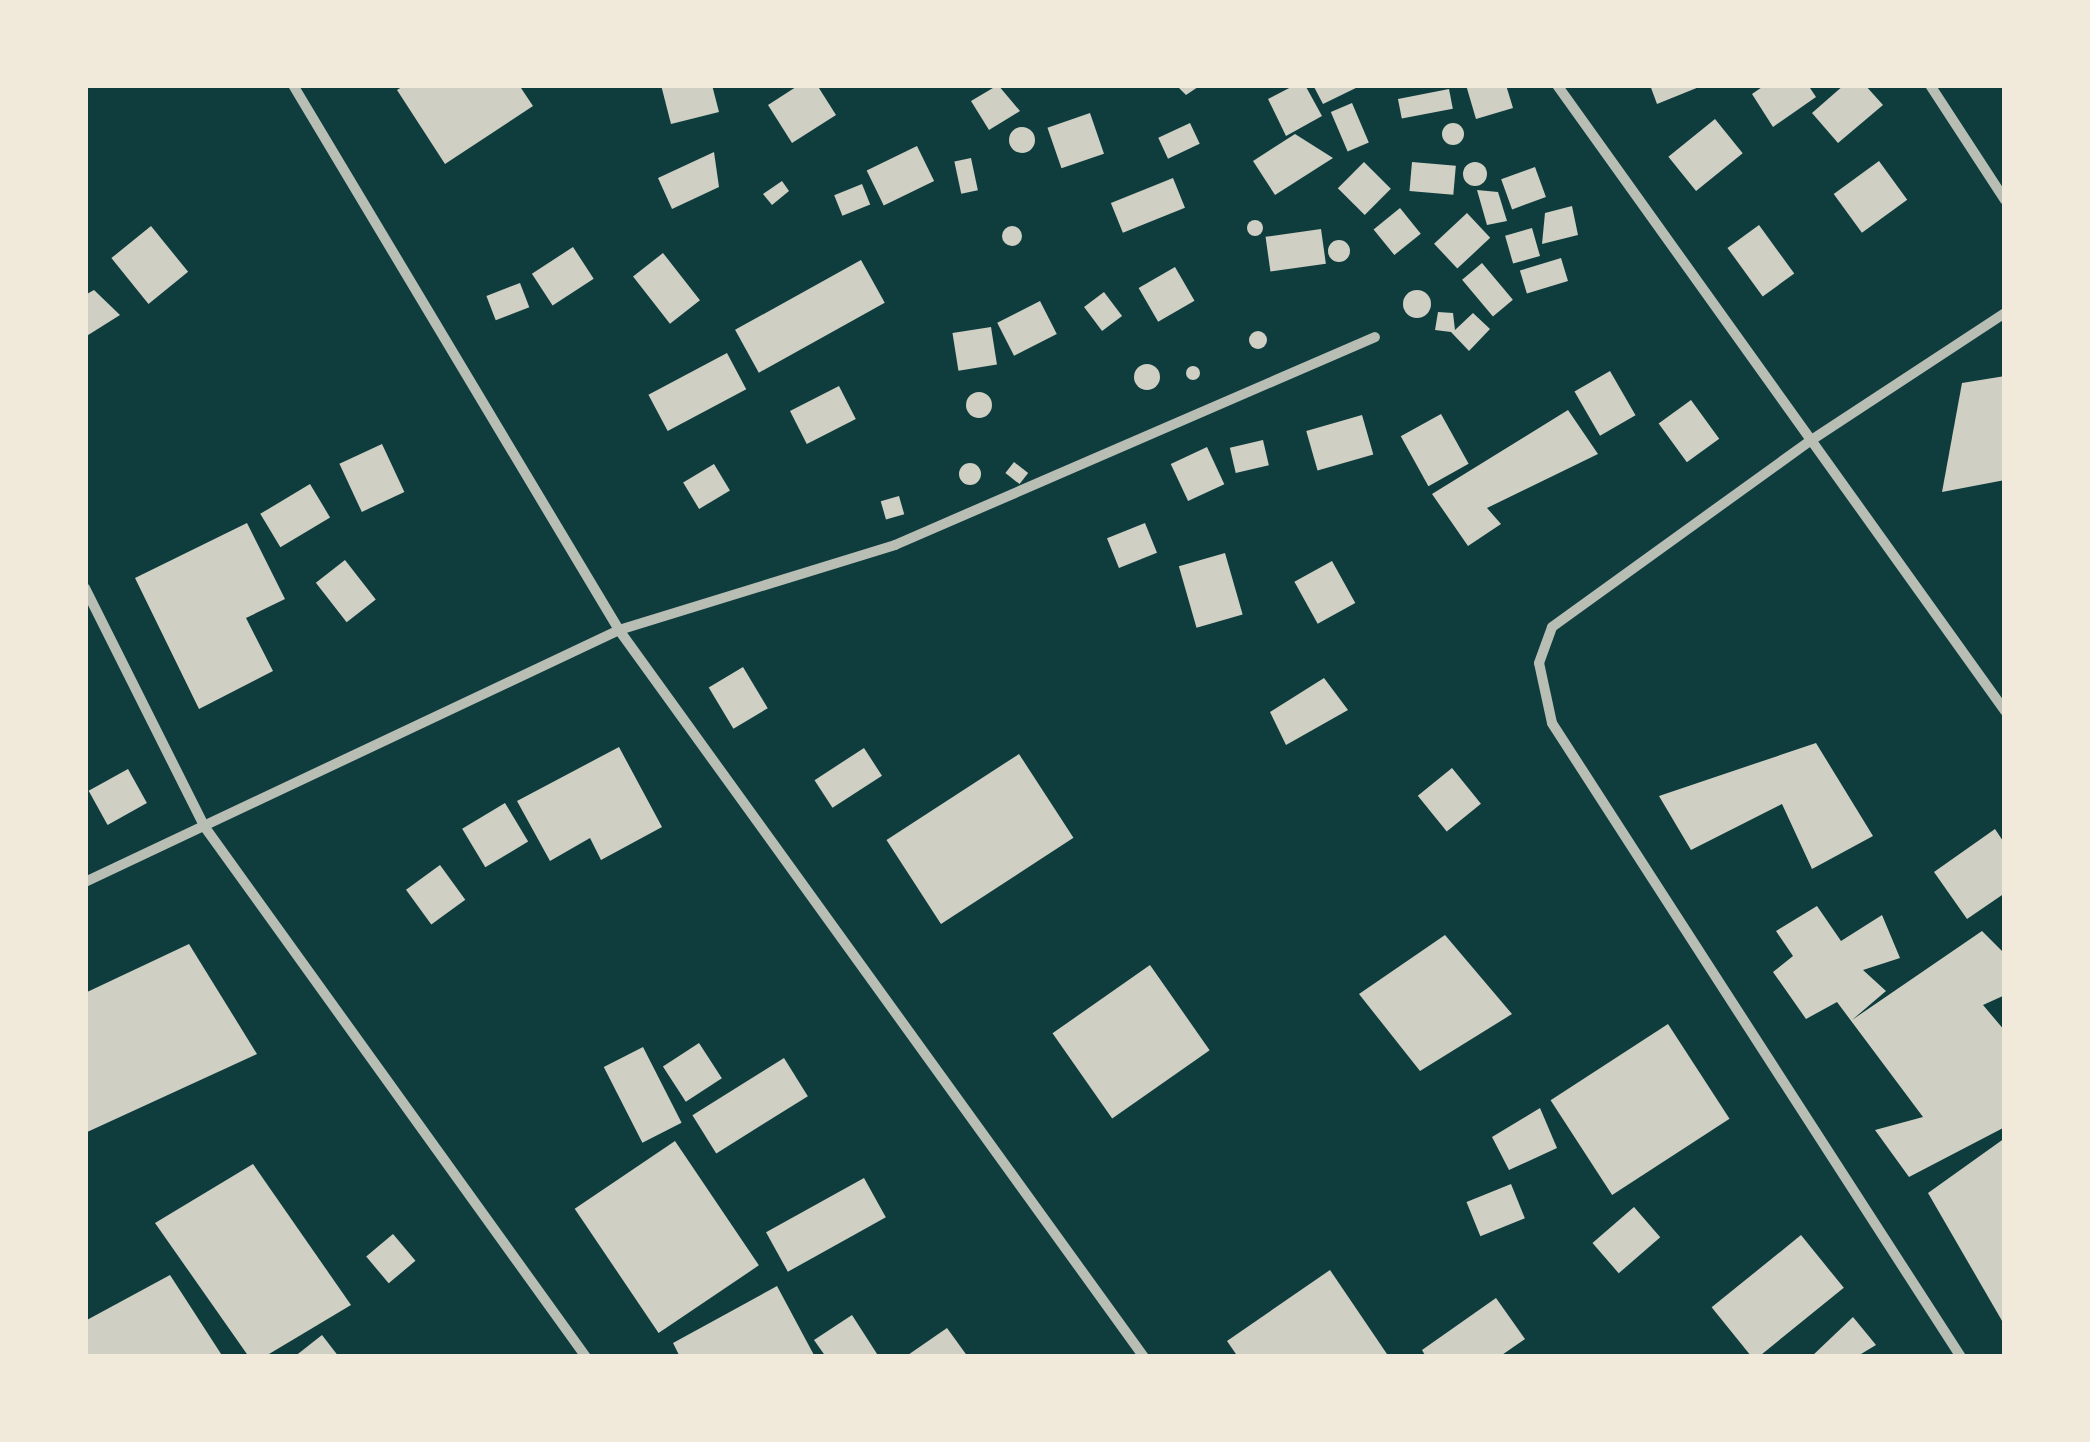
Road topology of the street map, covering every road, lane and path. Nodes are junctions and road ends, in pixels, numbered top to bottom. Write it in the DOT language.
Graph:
graph roads {
  1 [pos="293,85"];
  2 [pos="1557,85"];
  3 [pos="1930,85"];
  4 [pos="2005,200"];
  5 [pos="2005,313"];
  6 [pos="1375,337"];
  7 [pos="1810,441"];
  8 [pos="85,588"];
  9 [pos="619,630"];
  10 [pos="2005,710"];
  11 [pos="204,826"];
  12 [pos="85,882"];
  13 [pos="586,1357"];
  14 [pos="1144,1357"];
  15 [pos="1960,1357"];
  1 -- 9 [label="street"];
  2 -- 7 [label="street"];
  3 -- 4 [label="street"];
  5 -- 7 [label="street"];
  6 -- 9 [label="street"];
  7 -- 10 [label="street"];
  7 -- 15 [label="street"];
  8 -- 11 [label="street"];
  9 -- 11 [label="street"];
  9 -- 14 [label="street"];
  11 -- 12 [label="street"];
  11 -- 13 [label="street"];
}
